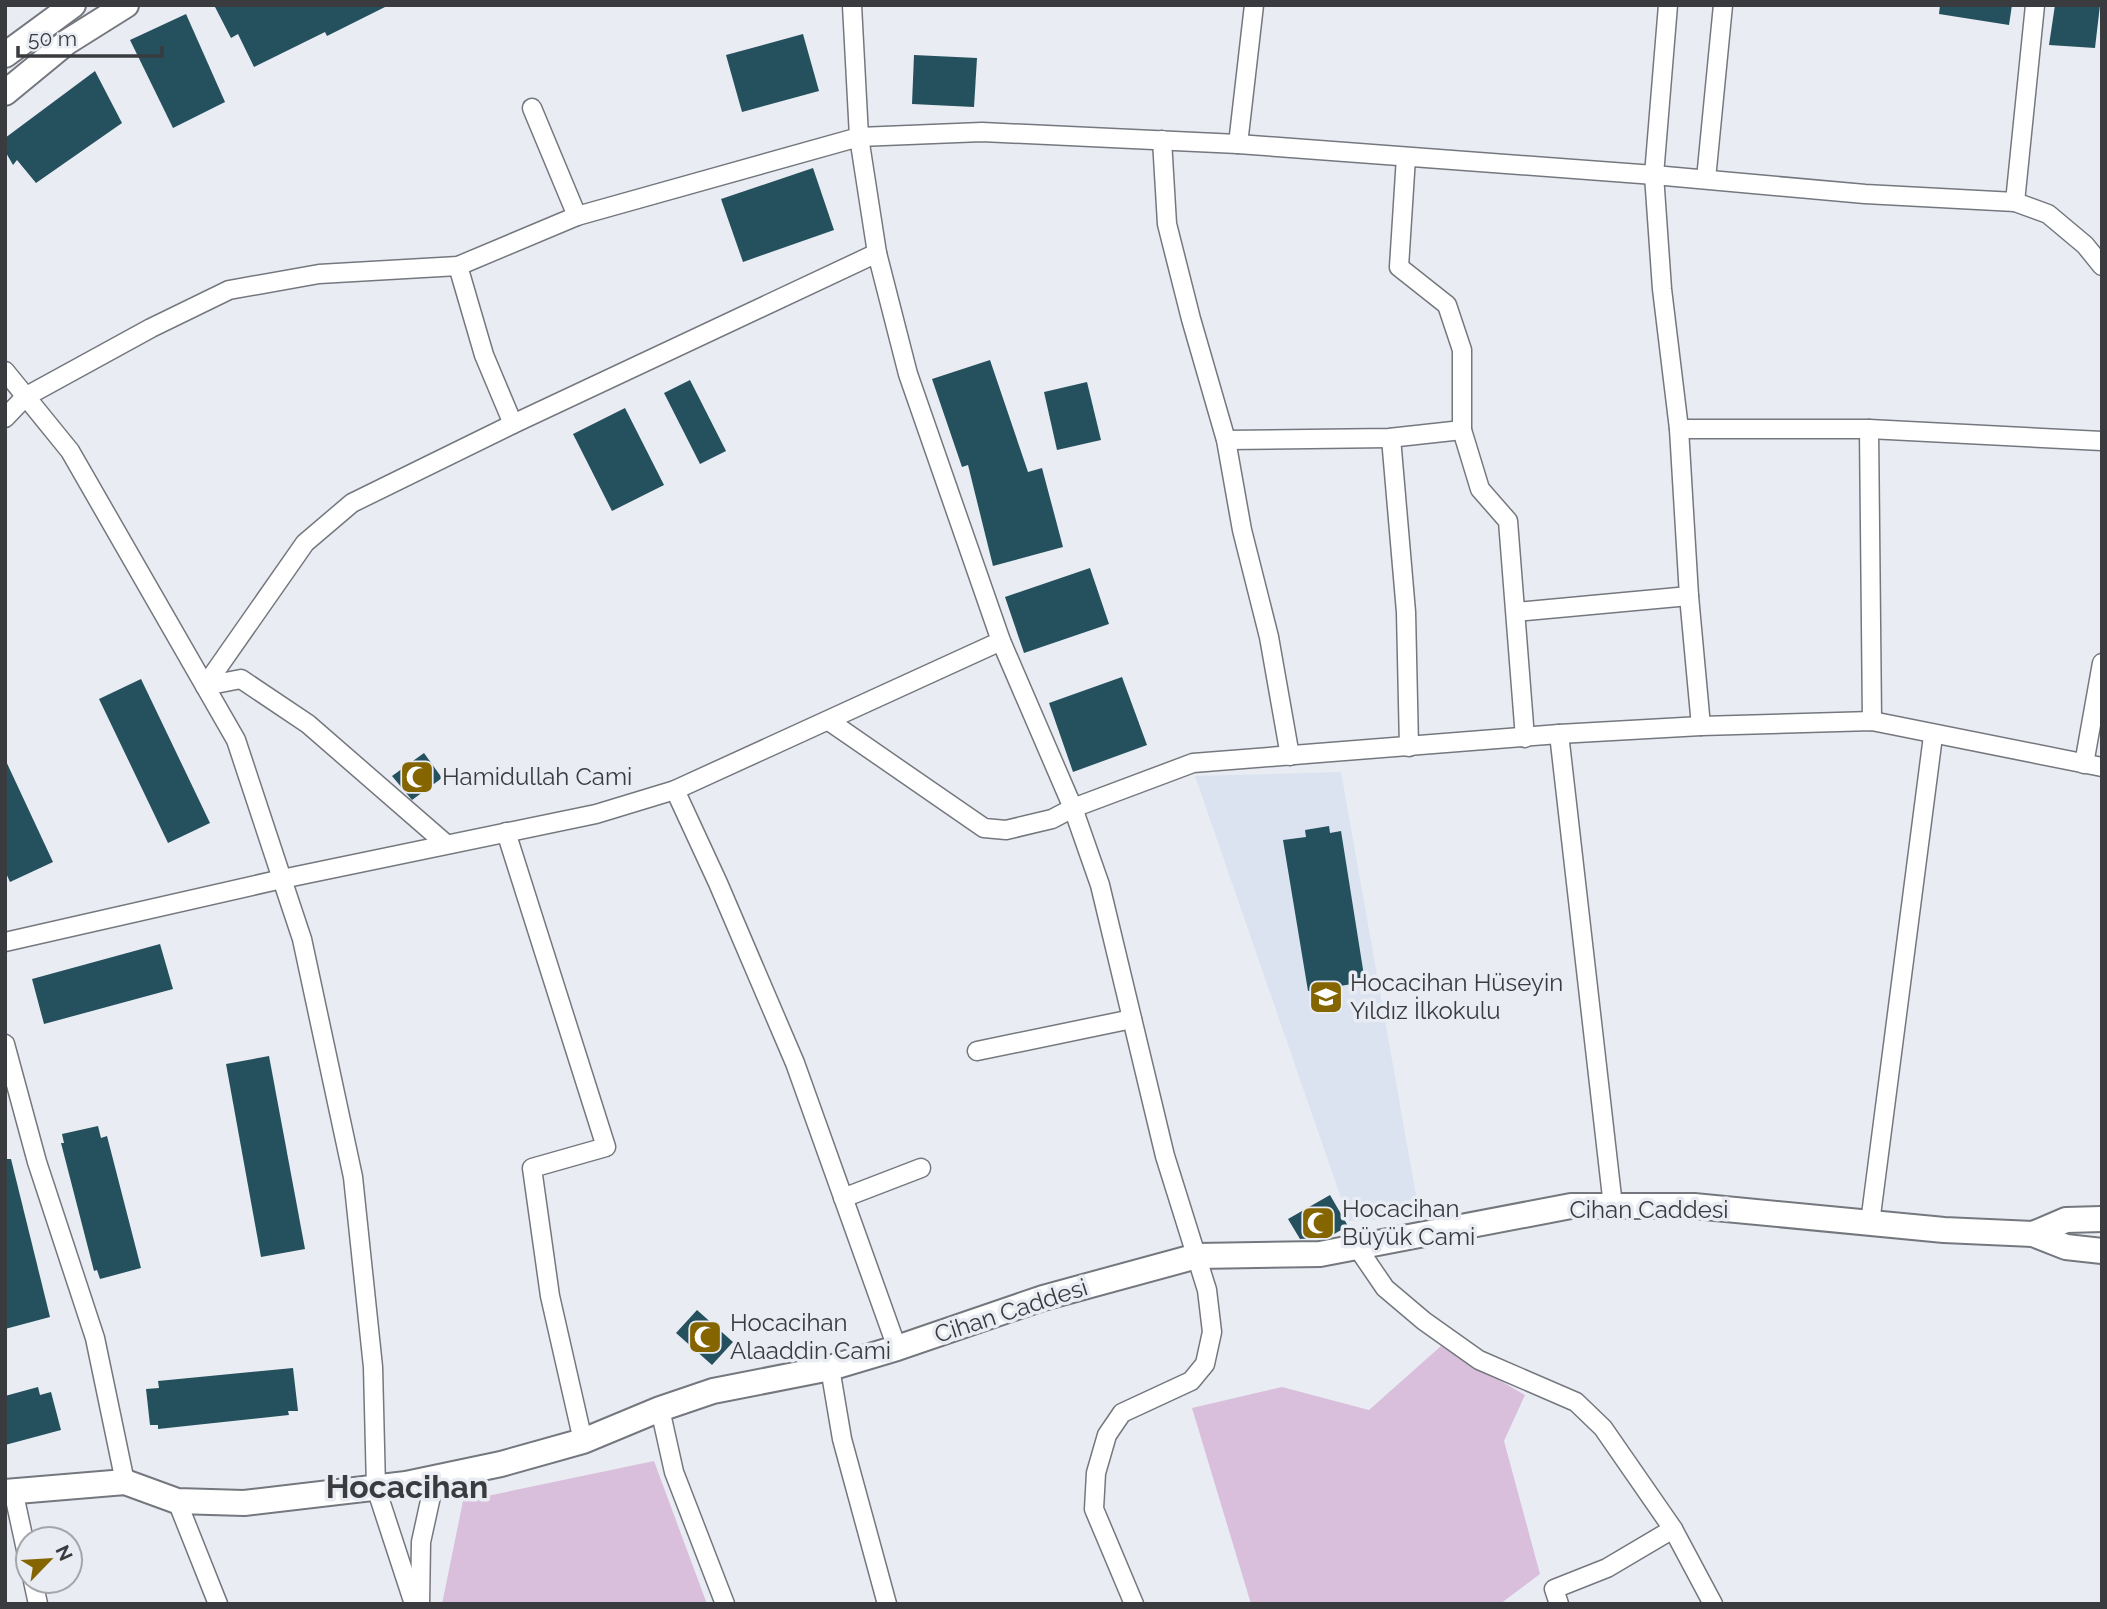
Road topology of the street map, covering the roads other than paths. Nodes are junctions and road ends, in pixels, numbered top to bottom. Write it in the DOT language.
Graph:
graph roads {
  1 [pos="73,5"];
  2 [pos="126,5"];
  3 [pos="852,5"];
  4 [pos="1254,5"];
  5 [pos="1668,5"];
  6 [pos="1723,5"];
  7 [pos="2035,5"];
  8 [pos="5,55"];
  9 [pos="5,93"];
  10 [pos="532,108"];
  11 [pos="859,137"];
  12 [pos="1161,140"];
  13 [pos="1238,144"];
  14 [pos="1406,157"];
  15 [pos="1654,175"];
  16 [pos="1706,179"];
  17 [pos="2015,202"];
  18 [pos="577,216"];
  19 [pos="877,253"];
  20 [pos="458,266"];
  21 [pos="2102,267"];
  22 [pos="5,371"];
  23 [pos="25,397"];
  24 [pos="5,418"];
  25 [pos="513,424"];
  26 [pos="1679,429"];
  27 [pos="1869,429"];
  28 [pos="1462,430"];
  29 [pos="1391,438"];
  30 [pos="1226,440"];
  31 [pos="2102,441"];
  32 [pos="1689,596"];
  33 [pos="1516,612"];
  34 [pos="1001,641"];
  35 [pos="2102,663"];
  36 [pos="205,686"];
  37 [pos="829,721"];
  38 [pos="1872,721"];
  39 [pos="1701,726"];
  40 [pos="1559,734"];
  41 [pos="1933,736"];
  42 [pos="1525,738"];
  43 [pos="1409,747"];
  44 [pos="1290,756"];
  45 [pos="2084,764"];
  46 [pos="2102,767"];
  47 [pos="675,790"];
  48 [pos="1073,808"];
  49 [pos="506,832"];
  50 [pos="446,844"];
  51 [pos="282,879"];
  52 [pos="5,942"];
  53 [pos="1132,1019"];
  54 [pos="5,1044"];
  55 [pos="977,1051"];
  56 [pos="922,1168"];
  57 [pos="843,1198"];
  58 [pos="1613,1206"];
  59 [pos="2102,1220"];
  60 [pos="1870,1223"];
  61 [pos="2033,1234"];
  62 [pos="1357,1247"];
  63 [pos="2102,1251"];
  64 [pos="1197,1256"];
  65 [pos="897,1348"];
  66 [pos="830,1368"];
  67 [pos="660,1409"];
  68 [pos="583,1441"];
  69 [pos="435,1478"];
  70 [pos="125,1482"];
  71 [pos="376,1488"];
  72 [pos="9,1491"];
  73 [pos="177,1501"];
  74 [pos="18,1525"];
  75 [pos="1672,1530"];
  76 [pos="218,1604"];
  77 [pos="414,1604"];
  78 [pos="420,1604"];
  79 [pos="725,1604"];
  80 [pos="887,1604"];
  81 [pos="1135,1604"];
  82 [pos="1559,1604"];
  83 [pos="1713,1604"];
  1 -- 8 [label="street"];
  2 -- 9 [label="street"];
  3 -- 11 [label="street"];
  4 -- 13 [label="street"];
  5 -- 15 [label="street"];
  6 -- 16 [label="street"];
  7 -- 17 [label="street"];
  10 -- 18 [label="street"];
  11 -- 12 [label="street"];
  11 -- 18 [label="street"];
  11 -- 19 [label="street"];
  12 -- 13 [label="street"];
  12 -- 30 [label="street"];
  13 -- 14 [label="street"];
  14 -- 15 [label="street"];
  14 -- 28 [label="street"];
  15 -- 16 [label="street"];
  15 -- 26 [label="street"];
  16 -- 17 [label="street"];
  17 -- 21 [label="street"];
  18 -- 20 [label="street"];
  19 -- 25 [label="street"];
  19 -- 34 [label="street"];
  20 -- 23 [label="street"];
  20 -- 25 [label="street"];
  22 -- 23 [label="street"];
  23 -- 24 [label="street"];
  23 -- 36 [label="street"];
  25 -- 36 [label="street"];
  26 -- 27 [label="street"];
  26 -- 32 [label="street"];
  27 -- 31 [label="street"];
  27 -- 38 [label="street"];
  28 -- 29 [label="street"];
  28 -- 33 [label="street"];
  29 -- 30 [label="street"];
  29 -- 43 [label="street"];
  30 -- 44 [label="street"];
  32 -- 33 [label="street"];
  32 -- 39 [label="street"];
  33 -- 42 [label="street"];
  34 -- 37 [label="street"];
  34 -- 48 [label="street"];
  35 -- 45 [label="street"];
  36 -- 50 [label="street"];
  36 -- 51 [label="street"];
  37 -- 47 [label="street"];
  37 -- 48 [label="street"];
  38 -- 39 [label="street"];
  38 -- 41 [label="street"];
  39 -- 40 [label="street"];
  40 -- 42 [label="street"];
  40 -- 58 [label="street"];
  41 -- 45 [label="street"];
  41 -- 60 [label="street"];
  42 -- 43 [label="street"];
  43 -- 44 [label="street"];
  44 -- 48 [label="street"];
  45 -- 46 [label="street"];
  47 -- 49 [label="street"];
  47 -- 57 [label="street"];
  48 -- 53 [label="street"];
  49 -- 50 [label="street"];
  49 -- 68 [label="street"];
  50 -- 51 [label="street"];
  51 -- 52 [label="street"];
  51 -- 71 [label="street"];
  53 -- 55 [label="street"];
  53 -- 64 [label="street"];
  54 -- 70 [label="street"];
  56 -- 57 [label="street"];
  57 -- 65 [label="street"];
  58 -- 60 [label="street, Cihan Caddesi"];
  58 -- 62 [label="street, Cihan Caddesi"];
  59 -- 61 [label="street, Cihan Caddesi"];
  60 -- 61 [label="street, Cihan Caddesi"];
  61 -- 63 [label="street, Cihan Caddesi"];
  62 -- 64 [label="street, Cihan Caddesi"];
  62 -- 75 [label="street"];
  64 -- 65 [label="street, Cihan Caddesi"];
  64 -- 81 [label="street"];
  65 -- 66 [label="street, Cihan Caddesi"];
  66 -- 67 [label="street, Cihan Caddesi"];
  66 -- 80 [label="street"];
  67 -- 68 [label="street, Cihan Caddesi"];
  67 -- 79 [label="street"];
  68 -- 69 [label="street, Cihan Caddesi"];
  69 -- 71 [label="street, Cihan Caddesi"];
  69 -- 78 [label="street"];
  70 -- 72 [label="street, Cihan Caddesi"];
  70 -- 73 [label="street, Cihan Caddesi"];
  71 -- 73 [label="street, Cihan Caddesi"];
  71 -- 77 [label="street"];
  72 -- 74 [label="street"];
  73 -- 76 [label="street"];
  75 -- 82 [label="street"];
  75 -- 83 [label="street"];
}
